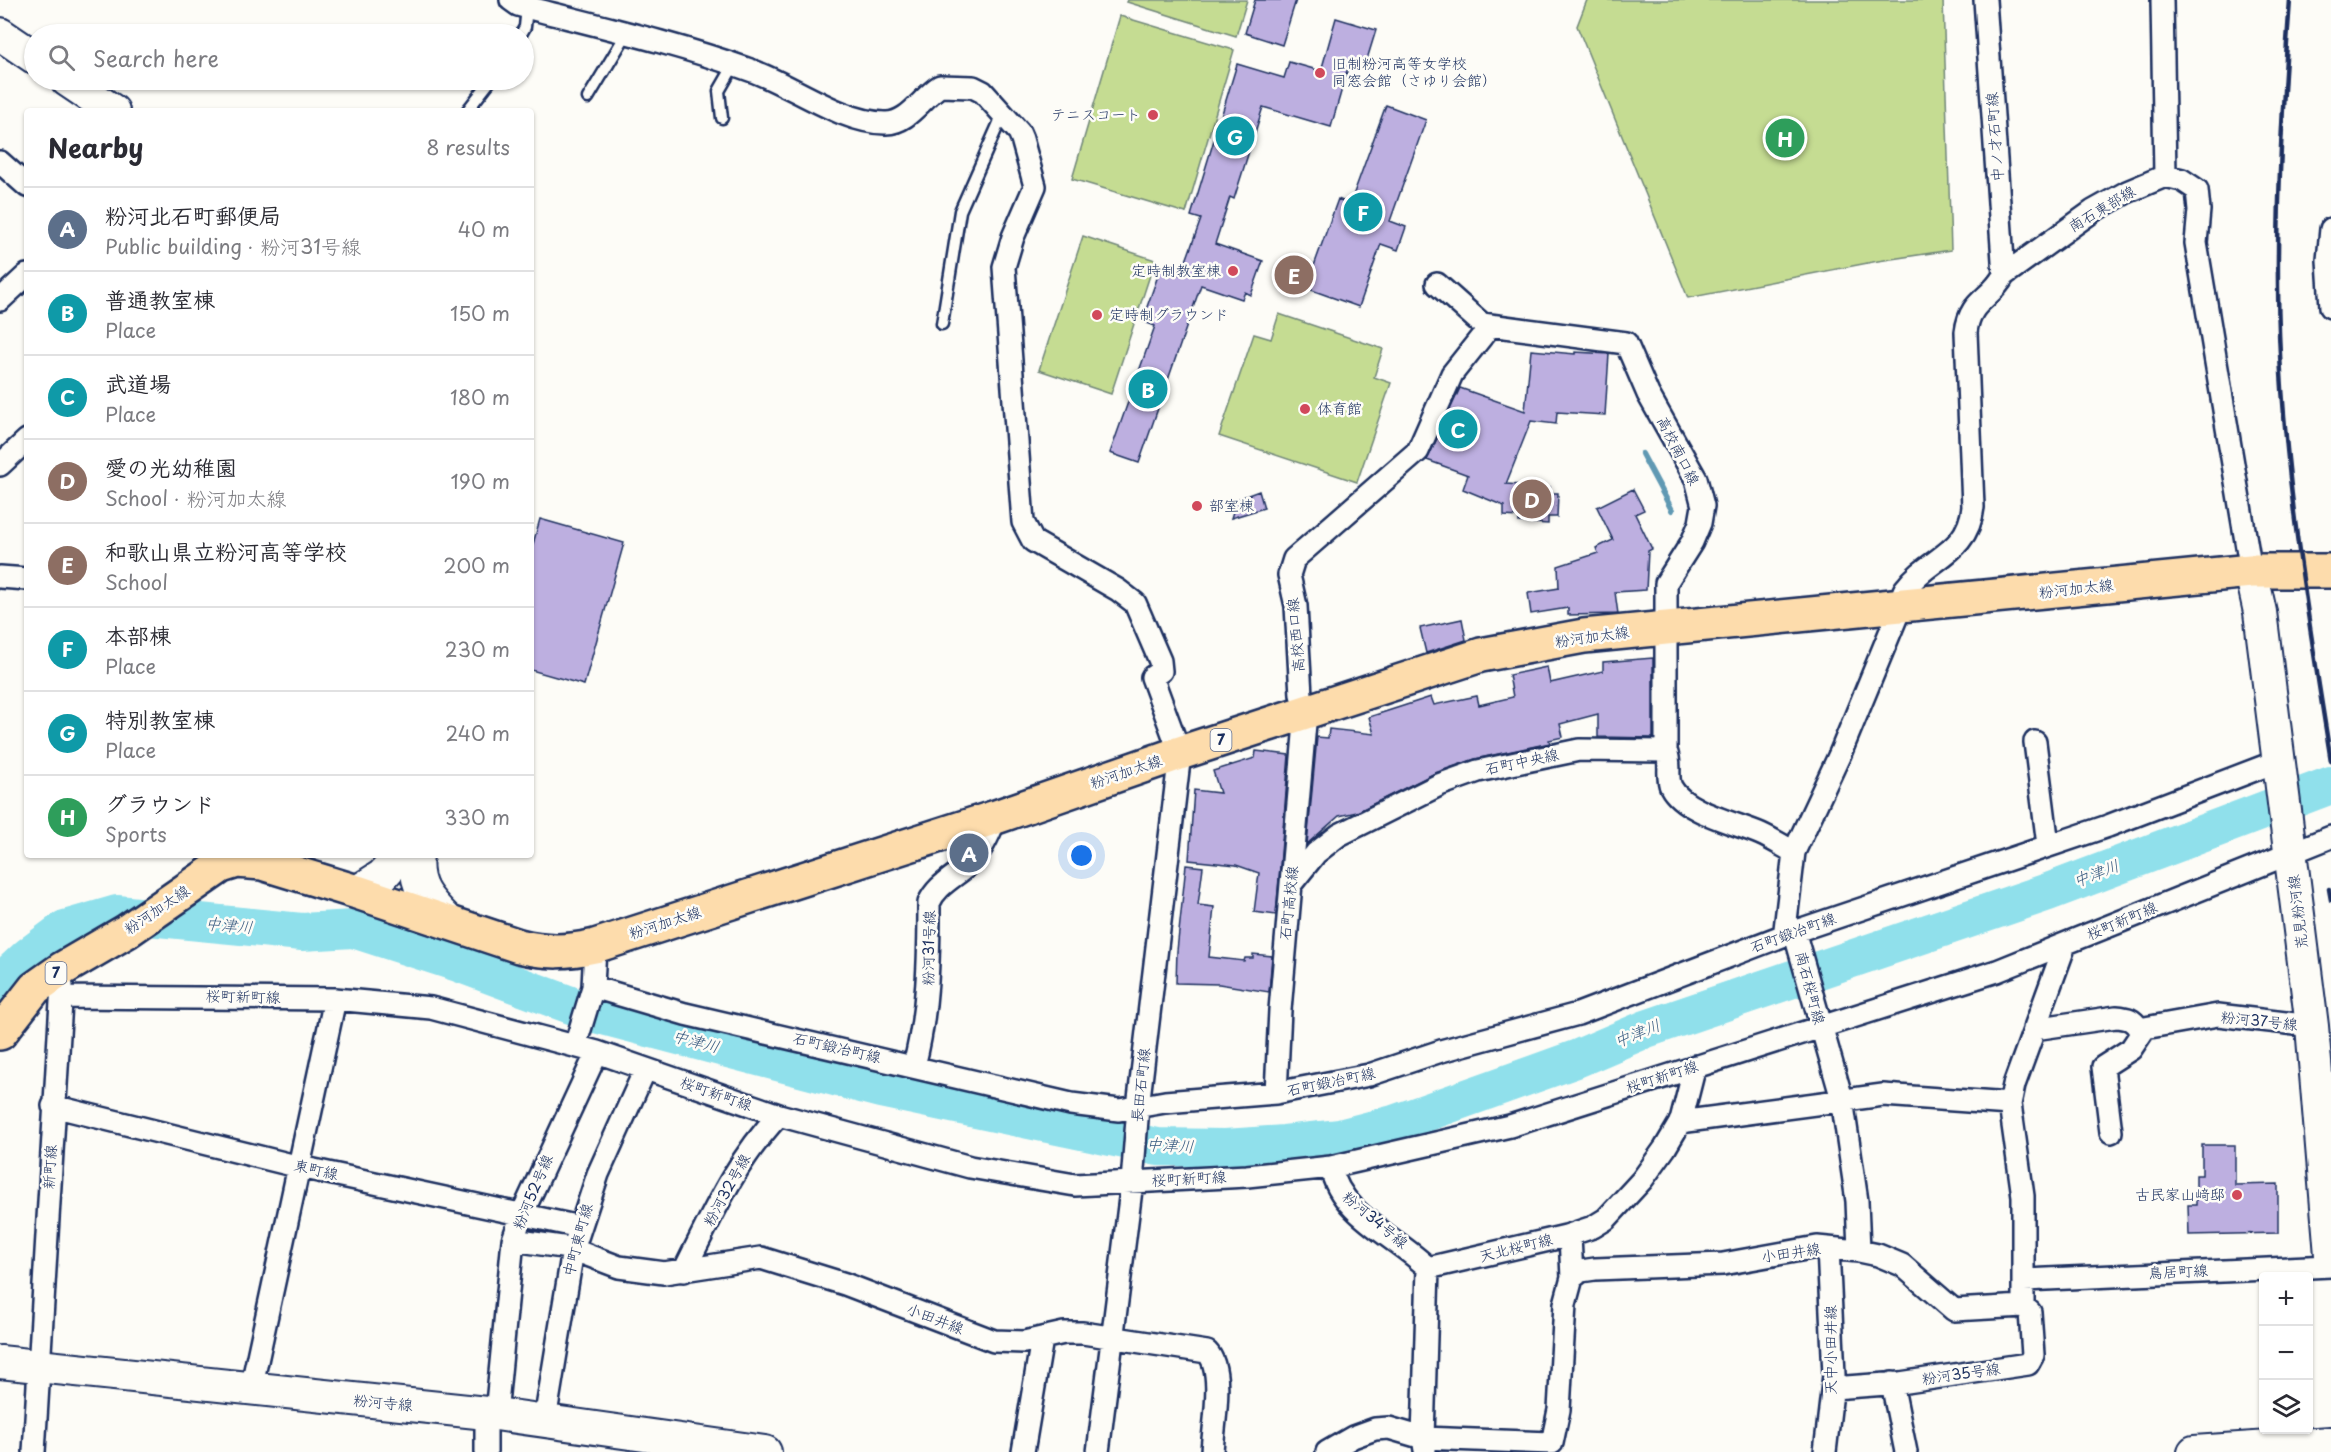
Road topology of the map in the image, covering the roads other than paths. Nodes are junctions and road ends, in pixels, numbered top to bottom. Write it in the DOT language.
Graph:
graph roads {
  1 [pos="1985,0"];
  2 [pos="2162,0"];
  3 [pos="519,4"];
  4 [pos="524,24"];
  5 [pos="627,33"];
  6 [pos="0,34"];
  7 [pos="24,50"];
  8 [pos="734,65"];
  9 [pos="82,90"];
  10 [pos="483,90"];
  11 [pos="588,98"];
  12 [pos="109,108"];
  13 [pos="469,108"];
  14 [pos="1003,114"];
  15 [pos="722,118"];
  16 [pos="0,162"];
  17 [pos="2165,176"];
  18 [pos="24,183"];
  19 [pos="2331,229"];
  20 [pos="2004,275"];
  21 [pos="24,278"];
  22 [pos="1437,284"];
  23 [pos="0,300"];
  24 [pos="2331,307"];
  25 [pos="942,324"];
  26 [pos="1491,325"];
  27 [pos="24,443"];
  28 [pos="0,465"];
  29 [pos="2251,571"];
  30 [pos="2331,572"];
  31 [pos="0,577"];
  32 [pos="24,579"];
  33 [pos="1901,606"];
  34 [pos="1665,628"];
  35 [pos="1304,704"];
  36 [pos="2035,742"];
  37 [pos="1665,751"];
  38 [pos="1180,753"];
  39 [pos="2279,765"];
  40 [pos="996,818"];
  41 [pos="2331,837"];
  42 [pos="2048,845"];
  43 [pos="2290,847"];
  44 [pos="1794,852"];
  45 [pos="398,858"];
  46 [pos="417,858"];
  47 [pos="1291,884"];
  48 [pos="357,892"];
  49 [pos="449,922"];
  50 [pos="1793,935"];
  51 [pos="2065,945"];
  52 [pos="595,946"];
  53 [pos="62,983"];
  54 [pos="593,987"];
  55 [pos="335,999"];
  56 [pos="1819,1021"];
  57 [pos="2312,1026"];
  58 [pos="2145,1028"];
  59 [pos="2034,1029"];
  60 [pos="0,1033"];
  61 [pos="577,1039"];
  62 [pos="597,1052"];
  63 [pos="914,1066"];
  64 [pos="1695,1066"];
  65 [pos="645,1070"];
  66 [pos="1276,1093"];
  67 [pos="1842,1099"];
  68 [pos="2010,1104"];
  69 [pos="53,1106"];
  70 [pos="1138,1113"];
  71 [pos="779,1115"];
  72 [pos="1680,1122"];
  73 [pos="2111,1132"];
  74 [pos="300,1167"];
  75 [pos="1331,1167"];
  76 [pos="1132,1174"];
  77 [pos="522,1214"];
  78 [pos="580,1227"];
  79 [pos="1570,1235"];
  80 [pos="513,1240"];
  81 [pos="1828,1248"];
  82 [pos="571,1249"];
  83 [pos="1859,1251"];
  84 [pos="2331,1255"];
  85 [pos="2331,1266"];
  86 [pos="1428,1268"];
  87 [pos="684,1271"];
  88 [pos="1572,1278"];
  89 [pos="2024,1280"];
  90 [pos="2023,1306"];
  91 [pos="1114,1337"];
  92 [pos="1042,1339"];
  93 [pos="0,1362"];
  94 [pos="38,1366"];
  95 [pos="1892,1383"];
  96 [pos="1833,1388"];
  97 [pos="251,1389"];
  98 [pos="491,1413"];
  99 [pos="545,1420"];
  100 [pos="2331,1443"];
  101 [pos="1424,1445"];
  102 [pos="1553,1448"];
  103 [pos="34,1452"];
  104 [pos="486,1452"];
  105 [pos="765,1452"];
  106 [pos="1023,1452"];
  107 [pos="1098,1452"];
  108 [pos="1212,1452"];
  109 [pos="1327,1452"];
  110 [pos="1825,1452"];
  111 [pos="1906,1452"];
  112 [pos="2194,1452"];
  1 -- 20 [label="street, 中ノ才石町線"];
  2 -- 17 [label="street"];
  3 -- 4 [label="lane"];
  3 -- 5 [label="street"];
  5 -- 8 [label="street"];
  5 -- 11 [label="lane"];
  6 -- 7 [label="main road"];
  8 -- 14 [label="street"];
  8 -- 15 [label="lane"];
  9 -- 12 [label="main road"];
  10 -- 13 [label="lane"];
  14 -- 25 [label="lane"];
  14 -- 38 [label="street"];
  16 -- 18 [label="street"];
  17 -- 20 [label="street, 南石東部線"];
  17 -- 29 [label="street"];
  19 -- 24 [label="street"];
  20 -- 33 [label="street, 南石東部線"];
  21 -- 23 [label="street"];
  22 -- 26 [label="street"];
  26 -- 34 [label="street, 高校南口線"];
  26 -- 35 [label="street, 高校西口線"];
  27 -- 28 [label="street"];
  29 -- 30 [label="main road, 粉河加太線 / 7"];
  29 -- 33 [label="main road, 粉河加太線 / 7"];
  29 -- 39 [label="main road, 荒見粉河線"];
  31 -- 32 [label="street"];
  33 -- 34 [label="main road, 粉河加太線 / 7"];
  33 -- 44 [label="street, 南石桜町線"];
  34 -- 35 [label="main road, 粉河加太線 / 7"];
  34 -- 37 [label="street"];
  35 -- 38 [label="main road, 粉河加太線 / 7"];
  35 -- 47 [label="street, 石町高校線"];
  36 -- 42 [label="street"];
  37 -- 44 [label="street"];
  37 -- 47 [label="street, 石町中央線"];
  38 -- 40 [label="main road, 粉河加太線 / 7"];
  38 -- 70 [label="street, 長田石町線"];
  39 -- 42 [label="street, 石町鍛冶町線"];
  39 -- 43 [label="main road, 荒見粉河線"];
  40 -- 52 [label="main road, 粉河加太線 / 7"];
  40 -- 63 [label="street, 粉河31号線"];
  41 -- 43 [label="street, 桜町新町線"];
  42 -- 50 [label="street, 石町鍛冶町線"];
  43 -- 51 [label="street, 桜町新町線"];
  43 -- 57 [label="main road, 荒見粉河線"];
  44 -- 50 [label="street, 南石桜町線"];
  45 -- 48 [label="main road"];
  46 -- 49 [label="main road"];
  47 -- 66 [label="street, 石町高校線"];
  48 -- 49 [label="main road, 粉河加太線 / 7"];
  48 -- 53 [label="main road, 粉河加太線 / 7"];
  49 -- 52 [label="main road, 粉河加太線 / 7"];
  50 -- 56 [label="street, 南石桜町線"];
  50 -- 66 [label="street, 石町鍛冶町線"];
  51 -- 56 [label="street, 桜町新町線"];
  51 -- 59 [label="street"];
  52 -- 54 [label="street"];
  53 -- 55 [label="street, 桜町新町線"];
  53 -- 60 [label="main road, 粉河加太線 / 7"];
  53 -- 69 [label="street, 新町線"];
  54 -- 61 [label="street"];
  54 -- 63 [label="street, 石町鍛冶町線"];
  55 -- 61 [label="street, 桜町新町線"];
  55 -- 74 [label="street"];
  56 -- 64 [label="street, 桜町新町線"];
  56 -- 67 [label="street, 南石桜町線"];
  57 -- 58 [label="street, 粉河37号線"];
  57 -- 84 [label="main road, 荒見粉河線"];
  58 -- 59 [label="street"];
  58 -- 73 [label="street"];
  59 -- 68 [label="street"];
  61 -- 62 [label="street, 桜町新町線"];
  62 -- 65 [label="street, 桜町新町線"];
  62 -- 77 [label="street, 粉河52号線"];
  63 -- 70 [label="street, 石町鍛冶町線"];
  64 -- 72 [label="street, 天北桜町線"];
  64 -- 75 [label="street, 桜町新町線"];
  65 -- 71 [label="street, 桜町新町線"];
  65 -- 78 [label="street, 中町東町線"];
  66 -- 70 [label="street, 石町鍛冶町線"];
  67 -- 68 [label="street"];
  67 -- 72 [label="street"];
  67 -- 83 [label="street, 南石桜町線"];
  68 -- 89 [label="street"];
  69 -- 74 [label="street, 東町線"];
  69 -- 94 [label="street, 新町線"];
  70 -- 76 [label="street, 長田石町線"];
  71 -- 76 [label="street, 桜町新町線"];
  71 -- 87 [label="street, 粉河32号線"];
  72 -- 79 [label="street, 天北桜町線"];
  74 -- 77 [label="street, 東町線"];
  74 -- 97 [label="street"];
  75 -- 76 [label="street, 桜町新町線"];
  75 -- 86 [label="street, 粉河34号線"];
  76 -- 91 [label="street, 長田石町線"];
  77 -- 78 [label="street, 東町線"];
  77 -- 80 [label="street, 粉河52号線"];
  78 -- 82 [label="street, 中町東町線"];
  79 -- 86 [label="street, 天北桜町線"];
  79 -- 88 [label="street"];
  80 -- 82 [label="street, 小田井線"];
  80 -- 98 [label="street, 粉河52号線"];
  81 -- 83 [label="street, 小田井線"];
  81 -- 88 [label="street, 小田井線"];
  81 -- 96 [label="street, 天中小田井線"];
  82 -- 87 [label="street, 小田井線"];
  82 -- 99 [label="street, 中町東町線"];
  83 -- 90 [label="street, 小田井線"];
  85 -- 89 [label="street, 鳥居町線"];
  86 -- 101 [label="street"];
  87 -- 92 [label="street, 小田井線"];
  88 -- 102 [label="street"];
  89 -- 90 [label="street"];
  90 -- 95 [label="street, 粉河35号線"];
  91 -- 92 [label="street, 小田井線"];
  91 -- 107 [label="street, 長田石町線"];
  91 -- 108 [label="street, 小田井線"];
  92 -- 106 [label="street"];
  93 -- 94 [label="main road, 粉河寺線"];
  94 -- 97 [label="main road, 粉河寺線"];
  94 -- 103 [label="street, 新町線"];
  95 -- 96 [label="street, 粉河35号線"];
  95 -- 111 [label="street"];
  96 -- 110 [label="street, 天中小田井線"];
  97 -- 98 [label="main road, 粉河寺線"];
  98 -- 99 [label="main road, 粉河寺線"];
  98 -- 104 [label="street, 粉河52号線"];
  99 -- 105 [label="main road, 粉河寺線"];
  100 -- 112 [label="main road"];
  101 -- 102 [label="street"];
  101 -- 109 [label="street"];
}
